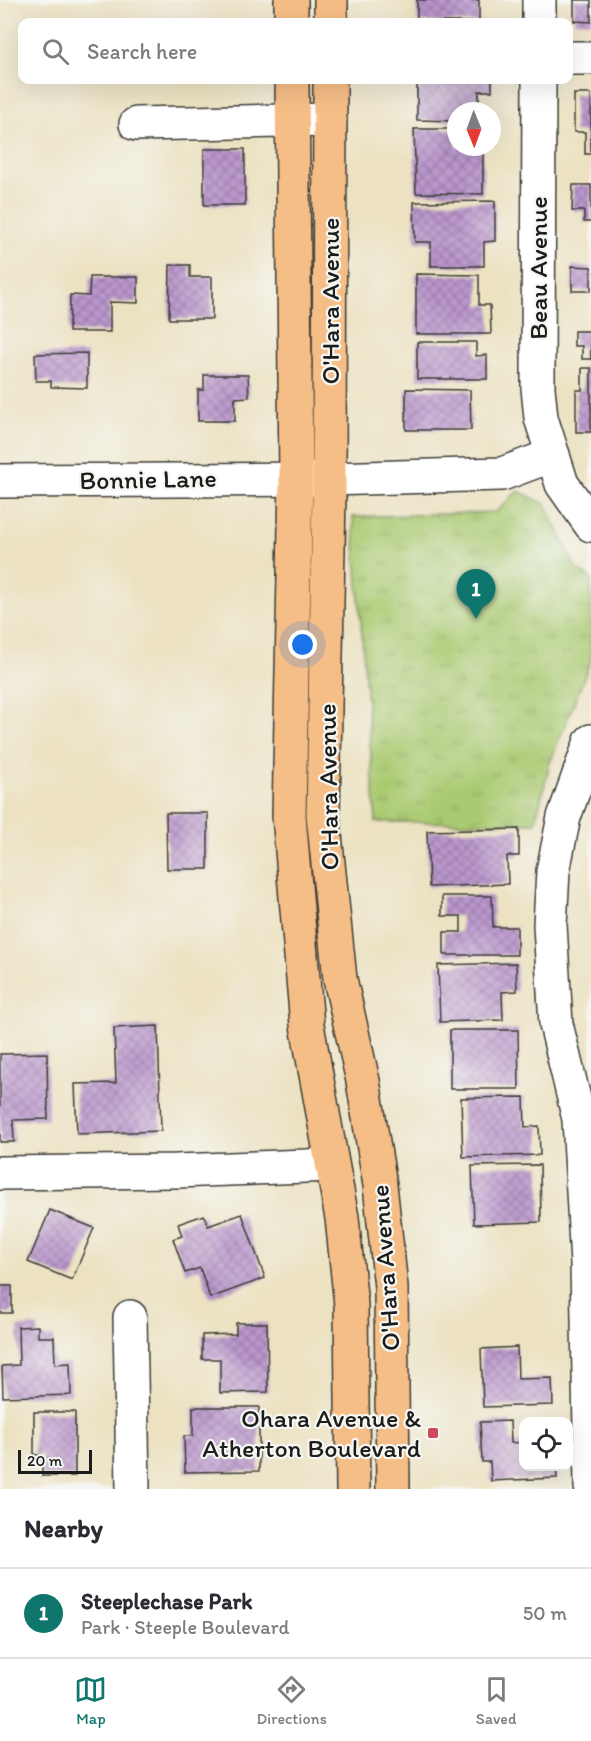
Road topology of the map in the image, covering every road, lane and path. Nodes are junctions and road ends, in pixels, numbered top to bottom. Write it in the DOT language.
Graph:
graph roads {
  1 [pos="291,0"];
  2 [pos="331,0"];
  3 [pos="539,0"];
  4 [pos="291,18"];
  5 [pos="331,18"];
  6 [pos="539,18"];
  7 [pos="573,58"];
  8 [pos="591,58"];
  9 [pos="292,84"];
  10 [pos="330,84"];
  11 [pos="539,84"];
  12 [pos="292,120"];
  13 [pos="330,120"];
  14 [pos="136,124"];
  15 [pos="553,455"];
  16 [pos="296,478"];
  17 [pos="329,479"];
  18 [pos="0,481"];
  19 [pos="591,525"];
  20 [pos="591,741"];
  21 [pos="332,1165"];
  22 [pos="0,1173"];
  23 [pos="130,1317"];
  24 [pos="591,1486"];
  25 [pos="133,1489"];
  26 [pos="353,1489"];
  27 [pos="393,1489"];
  1 -- 4 [label="main road"];
  2 -- 5 [label="main road"];
  3 -- 6 [label="street"];
  7 -- 8 [label="street"];
  9 -- 12 [label="main road, O'Hara Avenue"];
  10 -- 13 [label="main road, O'Hara Avenue"];
  11 -- 15 [label="street, Beau Avenue"];
  12 -- 13 [label="street"];
  12 -- 14 [label="street"];
  12 -- 16 [label="main road, O'Hara Avenue"];
  13 -- 17 [label="main road, O'Hara Avenue"];
  15 -- 17 [label="street, Bonnie Lane"];
  15 -- 19 [label="street, Beau Avenue"];
  16 -- 17 [label="street, Bonnie Lane"];
  16 -- 18 [label="street, Bonnie Lane"];
  16 -- 21 [label="main road, O'Hara Avenue"];
  17 -- 27 [label="main road, O'Hara Avenue"];
  20 -- 24 [label="street"];
  21 -- 22 [label="street"];
  21 -- 26 [label="main road, O'Hara Avenue"];
  23 -- 25 [label="street"];
}
